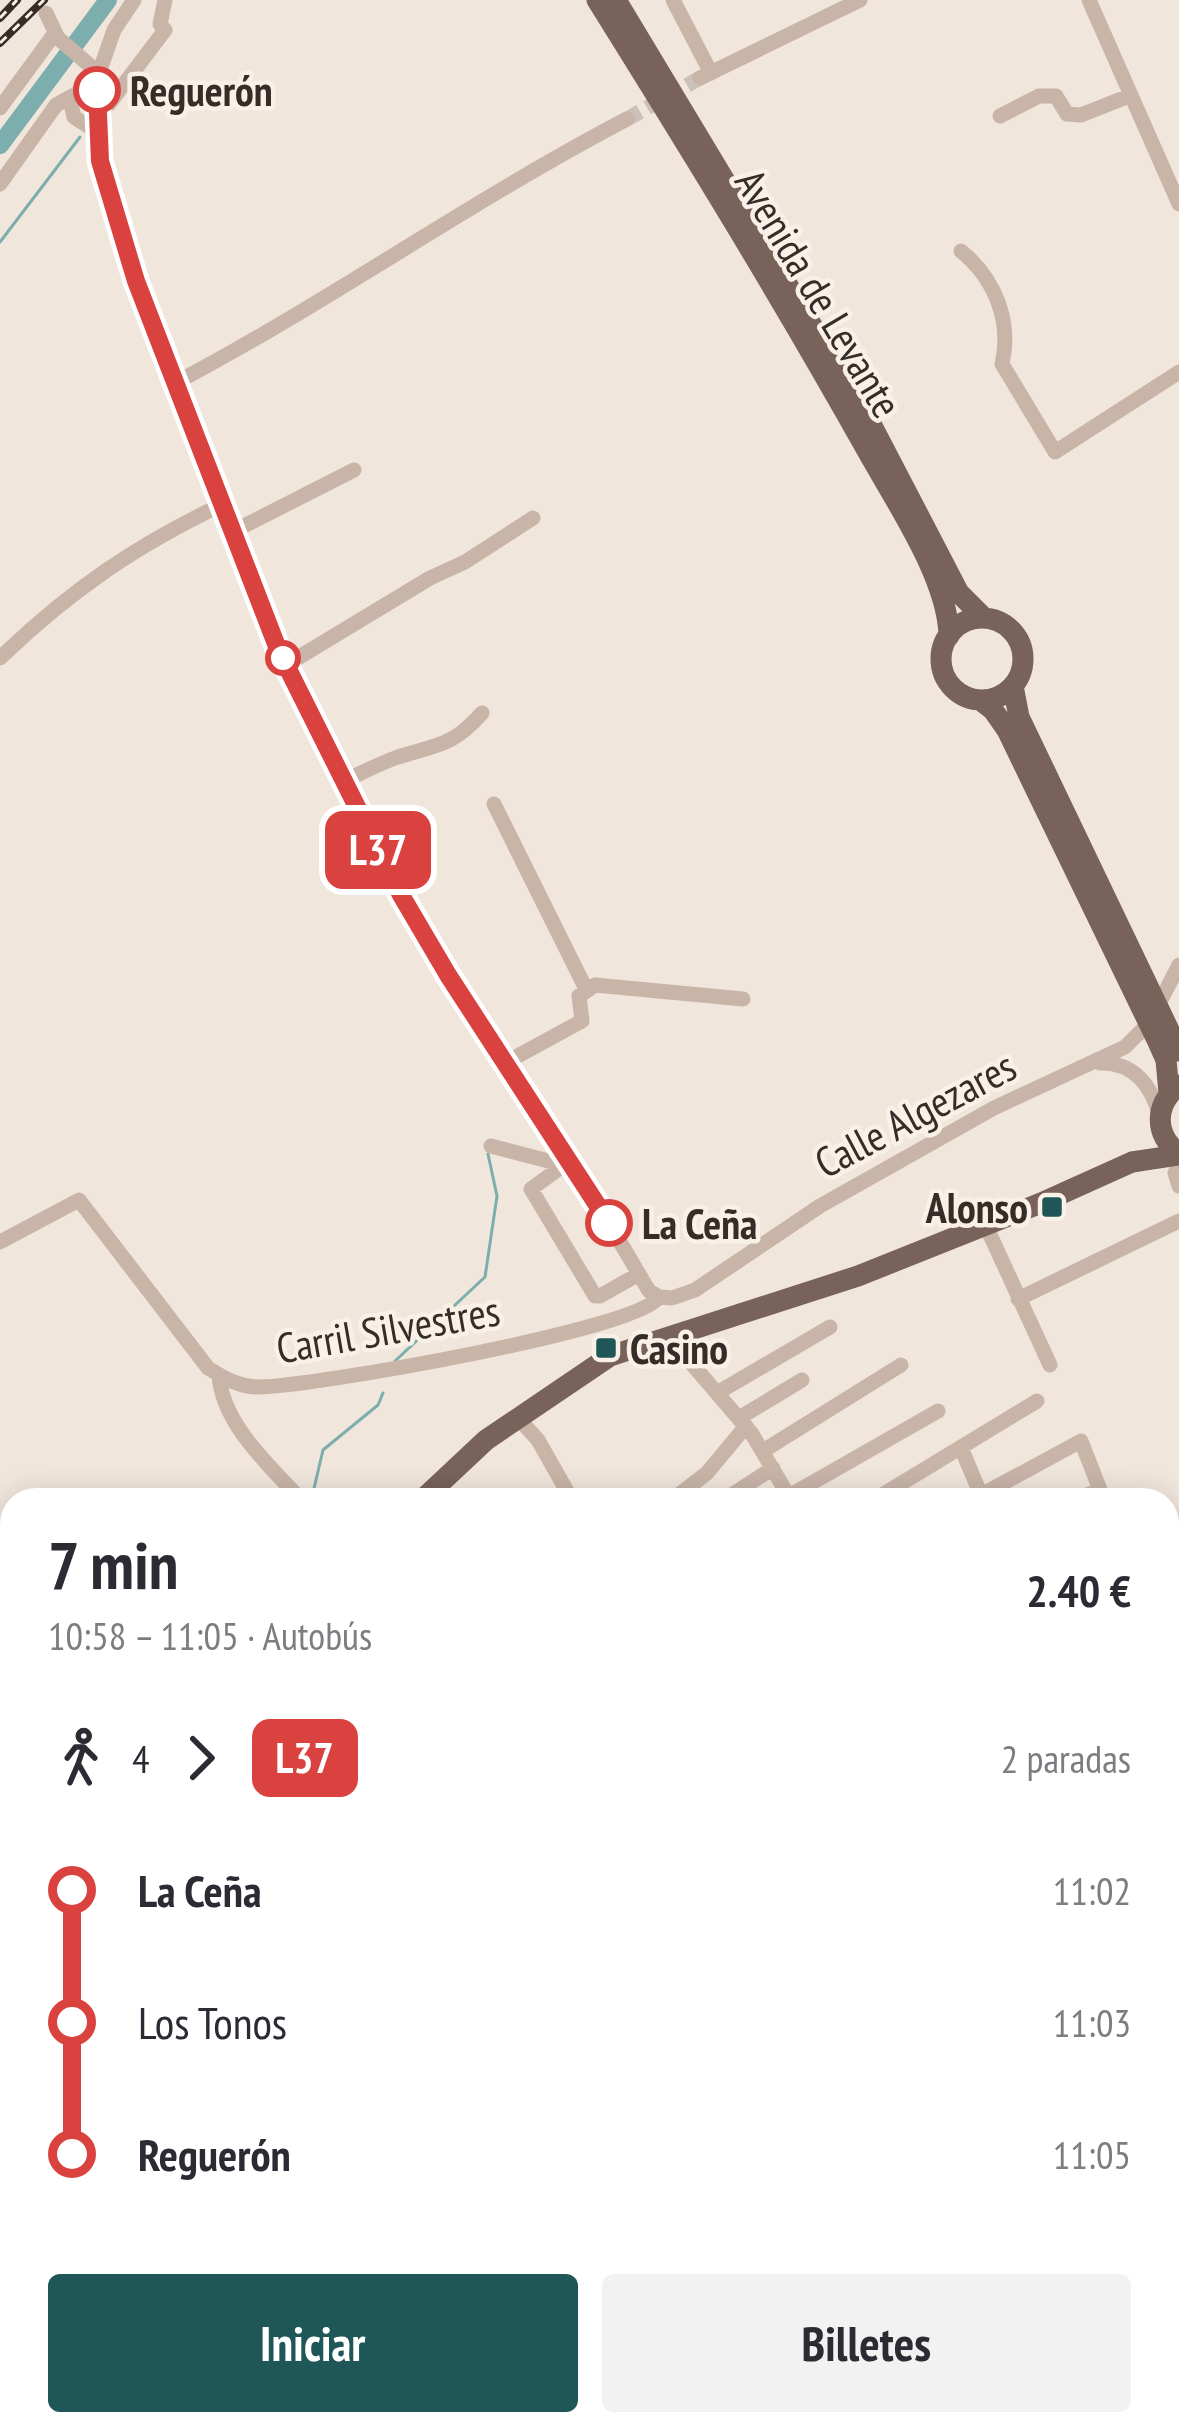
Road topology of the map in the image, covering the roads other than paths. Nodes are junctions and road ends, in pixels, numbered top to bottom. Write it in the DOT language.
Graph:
graph roads {
  1 [pos="134,0"];
  2 [pos="165,0"];
  3 [pos="596,0"];
  4 [pos="616,0"];
  5 [pos="673,0"];
  6 [pos="860,0"];
  7 [pos="1089,0"];
  8 [pos="46,13"];
  9 [pos="58,36"];
  10 [pos="92,67"];
  11 [pos="72,96"];
  12 [pos="1130,96"];
  13 [pos="0,108"];
  14 [pos="97,111"];
  15 [pos="1000,116"];
  16 [pos="627,119"];
  17 [pos="97,133"];
  18 [pos="0,184"];
  19 [pos="1179,204"];
  20 [pos="961,251"];
  21 [pos="1179,372"];
  22 [pos="175,383"];
  23 [pos="354,470"];
  24 [pos="223,504"];
  25 [pos="532,518"];
  26 [pos="233,531"];
  27 [pos="984,618"];
  28 [pos="949,636"];
  29 [pos="0,658"];
  30 [pos="286,665"];
  31 [pos="1013,686"];
  32 [pos="980,700"];
  33 [pos="482,713"];
  34 [pos="344,782"];
  35 [pos="494,804"];
  36 [pos="1179,965"];
  37 [pos="586,988"];
  38 [pos="743,999"];
  39 [pos="1154,1016"];
  40 [pos="1179,1051"];
  41 [pos="505,1064"];
  42 [pos="1085,1066"];
  43 [pos="1174,1089"];
  44 [pos="1160,1123"];
  45 [pos="491,1146"];
  46 [pos="1179,1157"];
  47 [pos="1132,1162"];
  48 [pos="567,1163"];
  49 [pos="1179,1186"];
  50 [pos="1179,1220"];
  51 [pos="986,1226"];
  52 [pos="0,1242"];
  53 [pos="639,1274"];
  54 [pos="659,1297"];
  55 [pos="1018,1299"];
  56 [pos="830,1328"];
  57 [pos="675,1335"];
  58 [pos="901,1365"];
  59 [pos="1050,1366"];
  60 [pos="219,1375"];
  61 [pos="802,1380"];
  62 [pos="717,1393"];
  63 [pos="1037,1401"];
  64 [pos="938,1411"];
  65 [pos="517,1417"];
  66 [pos="743,1422"];
  67 [pos="962,1450"];
  68 [pos="763,1451"];
  69 [pos="773,1468"];
  70 [pos="291,1488"];
  71 [pos="435,1488"];
  72 [pos="565,1488"];
  73 [pos="688,1488"];
  74 [pos="742,1488"];
  75 [pos="784,1488"];
  76 [pos="807,1488"];
  77 [pos="895,1488"];
  78 [pos="975,1488"];
  79 [pos="996,1488"];
  80 [pos="1098,1488"];
  1 -- 10 [label="street"];
  2 -- 14 [label="street"];
  3 -- 28 [label="main road, Avenida de Levante"];
  4 -- 27 [label="main road, Avenida de Levante"];
  5 -- 6 [label="street"];
  7 -- 12 [label="street"];
  8 -- 9 [label="street"];
  9 -- 10 [label="street"];
  9 -- 13 [label="street"];
  10 -- 11 [label="street"];
  10 -- 14 [label="street"];
  11 -- 17 [label="street"];
  11 -- 18 [label="street"];
  12 -- 15 [label="street"];
  12 -- 19 [label="street"];
  14 -- 17 [label="street"];
  16 -- 22 [label="street"];
  17 -- 22 [label="street"];
  20 -- 21 [label="street"];
  22 -- 24 [label="street"];
  23 -- 26 [label="street"];
  24 -- 26 [label="street"];
  24 -- 29 [label="street"];
  25 -- 30 [label="street"];
  26 -- 30 [label="street"];
  27 -- 28 [label="main road"];
  27 -- 31 [label="main road"];
  28 -- 32 [label="main road"];
  30 -- 34 [label="street"];
  31 -- 32 [label="main road"];
  31 -- 39 [label="main road"];
  32 -- 39 [label="main road"];
  33 -- 34 [label="street"];
  34 -- 41 [label="street"];
  35 -- 37 [label="street"];
  36 -- 39 [label="street, Calle Algezares"];
  37 -- 38 [label="street"];
  37 -- 41 [label="street"];
  39 -- 40 [label="main road"];
  39 -- 42 [label="street, Calle Algezares"];
  39 -- 43 [label="main road"];
  41 -- 48 [label="street"];
  42 -- 44 [label="street"];
  42 -- 54 [label="street, Calle Algezares"];
  43 -- 44 [label="main road"];
  44 -- 46 [label="main road"];
  44 -- 47 [label="main road"];
  45 -- 48 [label="street"];
  46 -- 47 [label="main road"];
  46 -- 49 [label="street"];
  47 -- 51 [label="main road"];
  48 -- 53 [label="street"];
  48 -- 53 [label="street"];
  50 -- 55 [label="street"];
  51 -- 55 [label="street"];
  51 -- 57 [label="main road"];
  52 -- 60 [label="street, Carril Silvestres"];
  53 -- 54 [label="street"];
  54 -- 60 [label="street, Carril Silvestres"];
  55 -- 59 [label="street"];
  56 -- 62 [label="street"];
  57 -- 62 [label="street"];
  57 -- 65 [label="main road"];
  58 -- 68 [label="street"];
  60 -- 70 [label="street"];
  61 -- 66 [label="street"];
  62 -- 66 [label="street"];
  63 -- 67 [label="street"];
  64 -- 76 [label="street"];
  65 -- 71 [label="main road"];
  65 -- 72 [label="street"];
  66 -- 68 [label="street"];
  66 -- 73 [label="street"];
  67 -- 77 [label="street"];
  67 -- 78 [label="street"];
  68 -- 69 [label="street"];
  69 -- 74 [label="street"];
  69 -- 75 [label="street"];
  79 -- 80 [label="street"];
}
